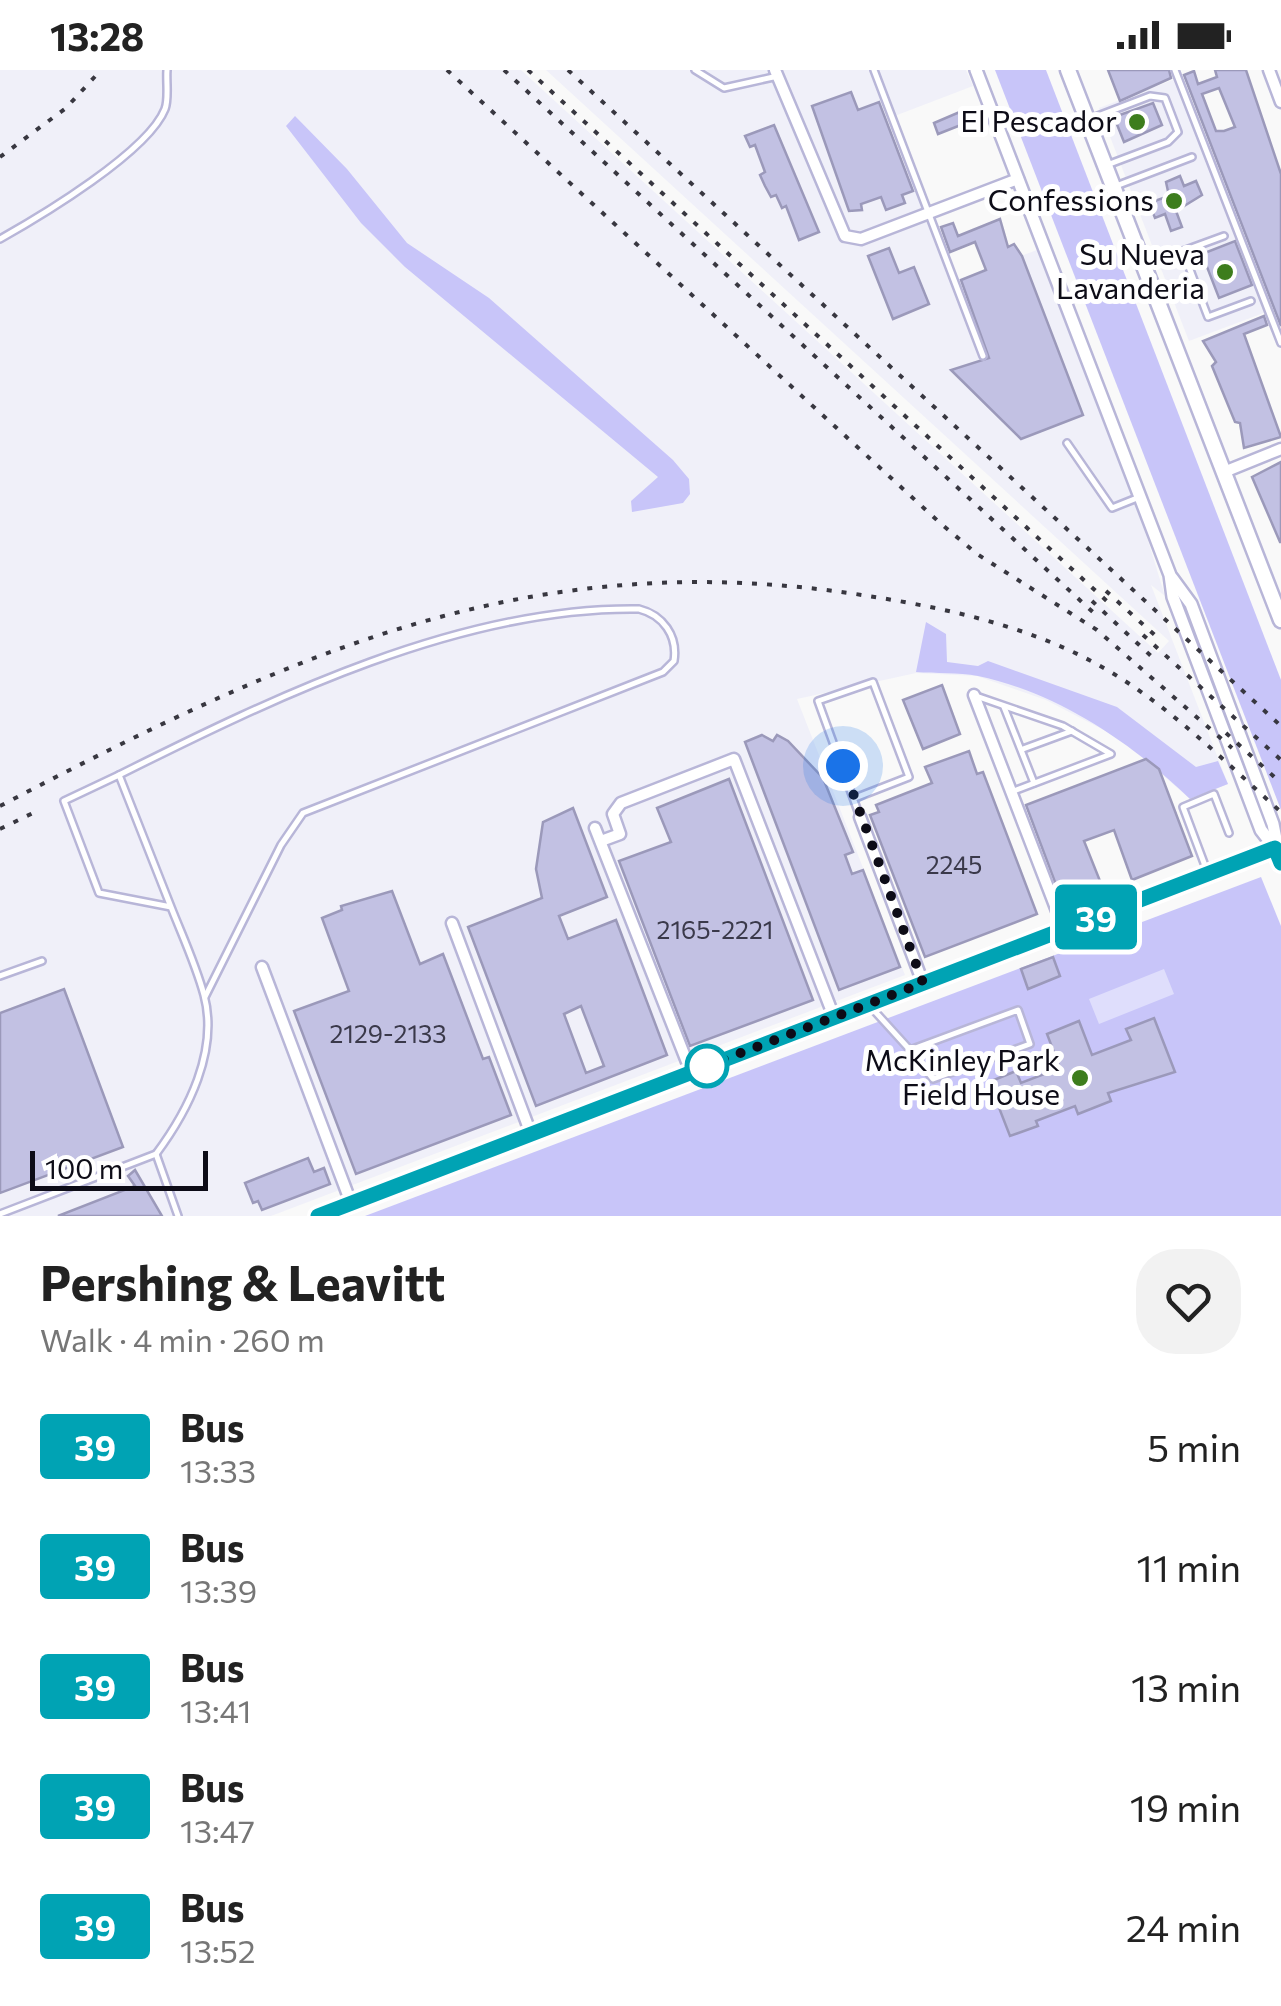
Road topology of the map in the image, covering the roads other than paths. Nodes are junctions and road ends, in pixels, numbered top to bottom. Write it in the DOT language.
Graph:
graph roads {
  1 [pos="167,70"];
  2 [pos="694,70"];
  3 [pos="874,70"];
  4 [pos="976,70"];
  5 [pos="1068,70"];
  6 [pos="1175,70"];
  7 [pos="1268,70"];
  8 [pos="776,73"];
  9 [pos="1281,102"];
  10 [pos="1088,120"];
  11 [pos="1192,158"];
  12 [pos="1105,166"];
  13 [pos="1018,180"];
  14 [pos="1114,187"];
  15 [pos="929,213"];
  16 [pos="1224,236"];
  17 [pos="0,239"];
  18 [pos="1195,283"];
  19 [pos="1183,288"];
  20 [pos="1251,301"];
  21 [pos="1281,343"];
  22 [pos="983,356"];
  23 [pos="1067,442"];
  24 [pos="1281,449"];
  25 [pos="1224,472"];
  26 [pos="1140,497"];
  27 [pos="1281,620"];
  28 [pos="974,695"];
  29 [pos="1003,706"];
  30 [pos="1072,731"];
  31 [pos="1022,750"];
  32 [pos="119,775"];
  33 [pos="1034,783"];
  34 [pos="1011,792"];
  35 [pos="855,798"];
  36 [pos="860,817"];
  37 [pos="595,828"];
  38 [pos="1229,833"];
  39 [pos="601,842"];
  40 [pos="1280,846"];
  41 [pos="1281,864"];
  42 [pos="1208,874"];
  43 [pos="171,907"];
  44 [pos="452,924"];
  45 [pos="1064,929"];
  46 [pos="42,961"];
  47 [pos="262,968"];
  48 [pos="0,976"];
  49 [pos="923,983"];
  50 [pos="205,997"];
  51 [pos="869,1004"];
  52 [pos="834,1017"];
  53 [pos="910,1050"];
  54 [pos="691,1072"];
  55 [pos="531,1134"];
  56 [pos="156,1154"];
  57 [pos="351,1203"];
  58 [pos="0,1214"];
  59 [pos="178,1216"];
  60 [pos="317,1216"];
  1 -- 17 [label="lane"];
  2 -- 8 [label="lane"];
  3 -- 15 [label="lane"];
  4 -- 13 [label="street"];
  5 -- 10 [label="main road"];
  6 -- 21 [label="lane"];
  7 -- 9 [label="street"];
  8 -- 15 [label="street"];
  10 -- 12 [label="main road"];
  10 -- 12 [label="lane"];
  11 -- 14 [label="lane"];
  12 -- 14 [label="main road"];
  13 -- 15 [label="street"];
  13 -- 26 [label="street"];
  14 -- 25 [label="main road"];
  15 -- 22 [label="lane"];
  16 -- 18 [label="lane"];
  18 -- 19 [label="lane"];
  18 -- 20 [label="lane"];
  23 -- 26 [label="lane"];
  24 -- 25 [label="street"];
  25 -- 27 [label="main road"];
  26 -- 40 [label="street"];
  28 -- 29 [label="lane"];
  28 -- 34 [label="street"];
  29 -- 30 [label="lane"];
  29 -- 31 [label="lane"];
  30 -- 31 [label="lane"];
  30 -- 33 [label="lane"];
  31 -- 33 [label="lane"];
  32 -- 43 [label="lane"];
  32 -- 43 [label="lane"];
  32 -- 50 [label="lane"];
  33 -- 34 [label="lane"];
  34 -- 45 [label="street"];
  35 -- 35 [label="lane"];
  35 -- 36 [label="lane"];
  36 -- 49 [label="street"];
  37 -- 39 [label="street"];
  38 -- 42 [label="lane"];
  39 -- 52 [label="street"];
  39 -- 54 [label="street"];
  40 -- 41 [label="street"];
  40 -- 42 [label="main road"];
  42 -- 45 [label="main road"];
  43 -- 50 [label="lane"];
  44 -- 55 [label="street"];
  45 -- 49 [label="main road"];
  46 -- 48 [label="lane"];
  47 -- 57 [label="street"];
  49 -- 51 [label="main road"];
  50 -- 56 [label="lane"];
  51 -- 52 [label="main road"];
  51 -- 53 [label="lane"];
  52 -- 54 [label="main road"];
  53 -- 53 [label="lane"];
  54 -- 55 [label="main road"];
  55 -- 57 [label="main road"];
  56 -- 58 [label="lane"];
  56 -- 59 [label="lane"];
  57 -- 60 [label="main road"];
}
